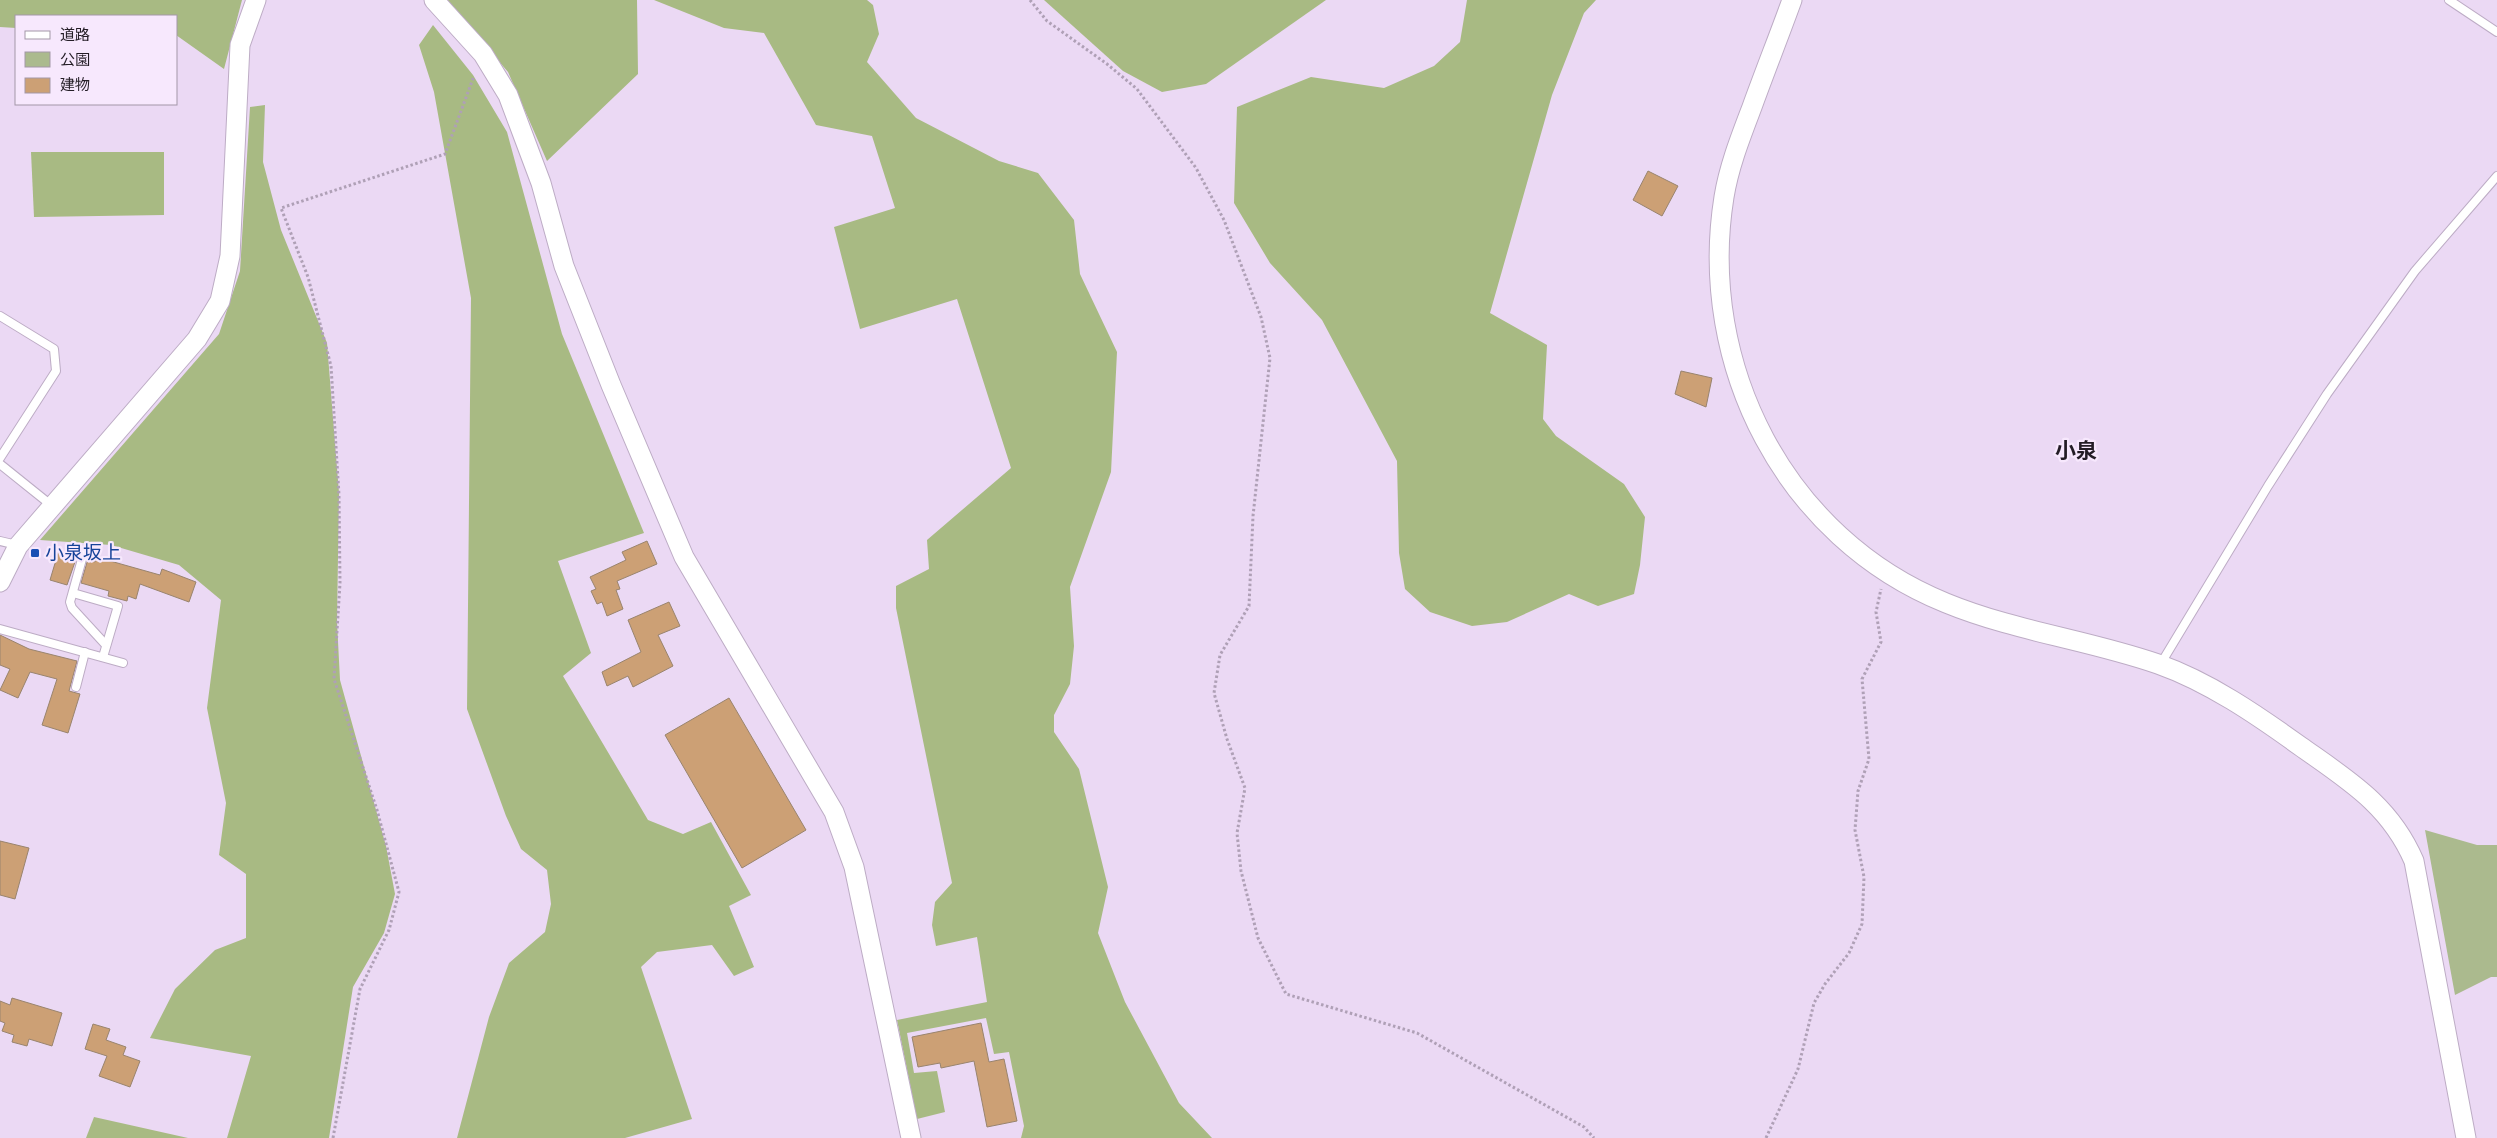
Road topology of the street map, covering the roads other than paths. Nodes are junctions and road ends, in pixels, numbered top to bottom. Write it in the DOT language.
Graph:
graph roads {
  1 [pos="256,0"];
  2 [pos="434,0"];
  3 [pos="1792,0"];
  4 [pos="2449,0"];
  5 [pos="2497,32"];
  6 [pos="2497,176"];
  7 [pos="0,316"];
  8 [pos="0,458"];
  9 [pos="0,464"];
  10 [pos="51,505"];
  11 [pos="0,541"];
  12 [pos="18,546"];
  13 [pos="84,552"];
  14 [pos="0,582"];
  15 [pos="73,593"];
  16 [pos="0,629"];
  17 [pos="106,645"];
  18 [pos="86,652"];
  19 [pos="103,657"];
  20 [pos="123,663"];
  21 [pos="2160,665"];
  22 [pos="76,687"];
  23 [pos="911,1138"];
  24 [pos="2466,1138"];
  1 -- 10 [label="street"];
  2 -- 23 [label="street"];
  3 -- 21 [label="street"];
  4 -- 5 [label="lane"];
  6 -- 21 [label="lane"];
  7 -- 8 [label="lane"];
  9 -- 10 [label="lane"];
  10 -- 12 [label="street"];
  11 -- 12 [label="lane"];
  12 -- 14 [label="street"];
  13 -- 15 [label="lane"];
  15 -- 17 [label="lane"];
  15 -- 17 [label="lane"];
  16 -- 18 [label="lane"];
  17 -- 19 [label="lane"];
  18 -- 19 [label="lane"];
  18 -- 22 [label="lane"];
  19 -- 20 [label="lane"];
  21 -- 24 [label="street"];
}
